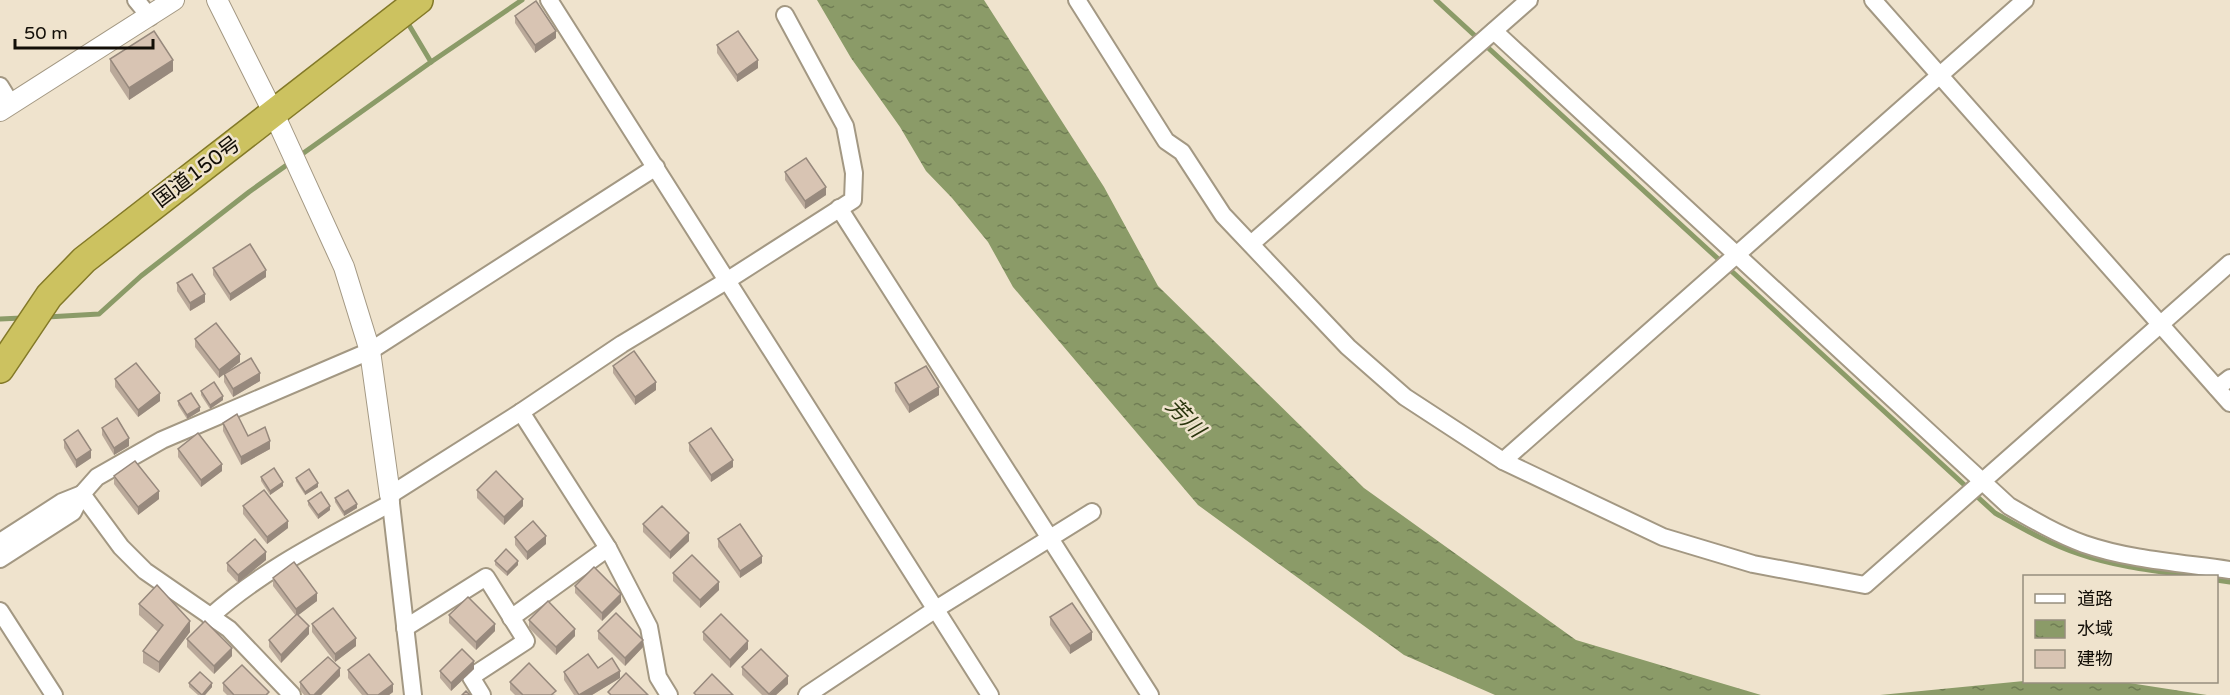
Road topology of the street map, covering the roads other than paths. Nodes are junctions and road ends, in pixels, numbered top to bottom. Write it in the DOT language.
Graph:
graph roads {
  1 [pos="136,0"];
  2 [pos="174,0"];
  3 [pos="217,0"];
  4 [pos="419,0"];
  5 [pos="549,0"];
  6 [pos="1077,0"];
  7 [pos="1529,0"];
  8 [pos="1873,0"];
  9 [pos="2025,0"];
  10 [pos="785,15"];
  11 [pos="150,17"];
  12 [pos="1492,33"];
  13 [pos="1940,75"];
  14 [pos="0,86"];
  15 [pos="6,107"];
  16 [pos="274,114"];
  17 [pos="656,167"];
  18 [pos="839,208"];
  19 [pos="1251,244"];
  20 [pos="1735,257"];
  21 [pos="2230,263"];
  22 [pos="728,280"];
  23 [pos="2161,324"];
  24 [pos="370,351"];
  25 [pos="0,369"];
  26 [pos="2224,383"];
  27 [pos="2230,403"];
  28 [pos="521,412"];
  29 [pos="1503,461"];
  30 [pos="1982,482"];
  31 [pos="82,494"];
  32 [pos="391,499"];
  33 [pos="1092,512"];
  34 [pos="1050,538"];
  35 [pos="0,542"];
  36 [pos="608,548"];
  37 [pos="0,559"];
  38 [pos="2230,570"];
  39 [pos="936,609"];
  40 [pos="0,611"];
  41 [pos="210,617"];
  42 [pos="511,618"];
  43 [pos="405,628"];
  44 [pos="54,695"];
  45 [pos="292,695"];
  46 [pos="413,695"];
  47 [pos="482,695"];
  48 [pos="669,695"];
  49 [pos="807,695"];
  50 [pos="990,695"];
  51 [pos="1150,695"];
  1 -- 11 [label="street"];
  2 -- 11 [label="street"];
  3 -- 16 [label="street"];
  4 -- 16 [label="highway, 国道150号"];
  5 -- 17 [label="street"];
  6 -- 19 [label="street"];
  7 -- 12 [label="street"];
  8 -- 13 [label="street"];
  9 -- 13 [label="street"];
  10 -- 18 [label="street"];
  11 -- 15 [label="street"];
  12 -- 19 [label="street"];
  12 -- 20 [label="street"];
  13 -- 20 [label="street"];
  13 -- 23 [label="street"];
  14 -- 15 [label="street"];
  16 -- 24 [label="street"];
  16 -- 25 [label="highway, 国道150号"];
  17 -- 22 [label="street"];
  17 -- 24 [label="street"];
  18 -- 22 [label="street"];
  18 -- 34 [label="street"];
  19 -- 29 [label="street"];
  20 -- 29 [label="street"];
  20 -- 30 [label="street"];
  21 -- 23 [label="street"];
  22 -- 28 [label="street"];
  22 -- 39 [label="street"];
  23 -- 26 [label="street"];
  23 -- 30 [label="street"];
  24 -- 31 [label="street"];
  24 -- 32 [label="street"];
  26 -- 27 [label="street"];
  28 -- 32 [label="street"];
  28 -- 36 [label="street"];
  29 -- 30 [label="street"];
  30 -- 38 [label="street"];
  31 -- 35 [label="street"];
  31 -- 37 [label="street"];
  31 -- 41 [label="street"];
  32 -- 41 [label="street"];
  32 -- 43 [label="street"];
  33 -- 34 [label="street"];
  34 -- 39 [label="street"];
  34 -- 51 [label="street"];
  36 -- 42 [label="street"];
  36 -- 48 [label="street"];
  39 -- 49 [label="street"];
  39 -- 50 [label="street"];
  40 -- 44 [label="street"];
  41 -- 45 [label="street"];
  42 -- 43 [label="street"];
  42 -- 47 [label="street"];
  43 -- 46 [label="street"];
}
